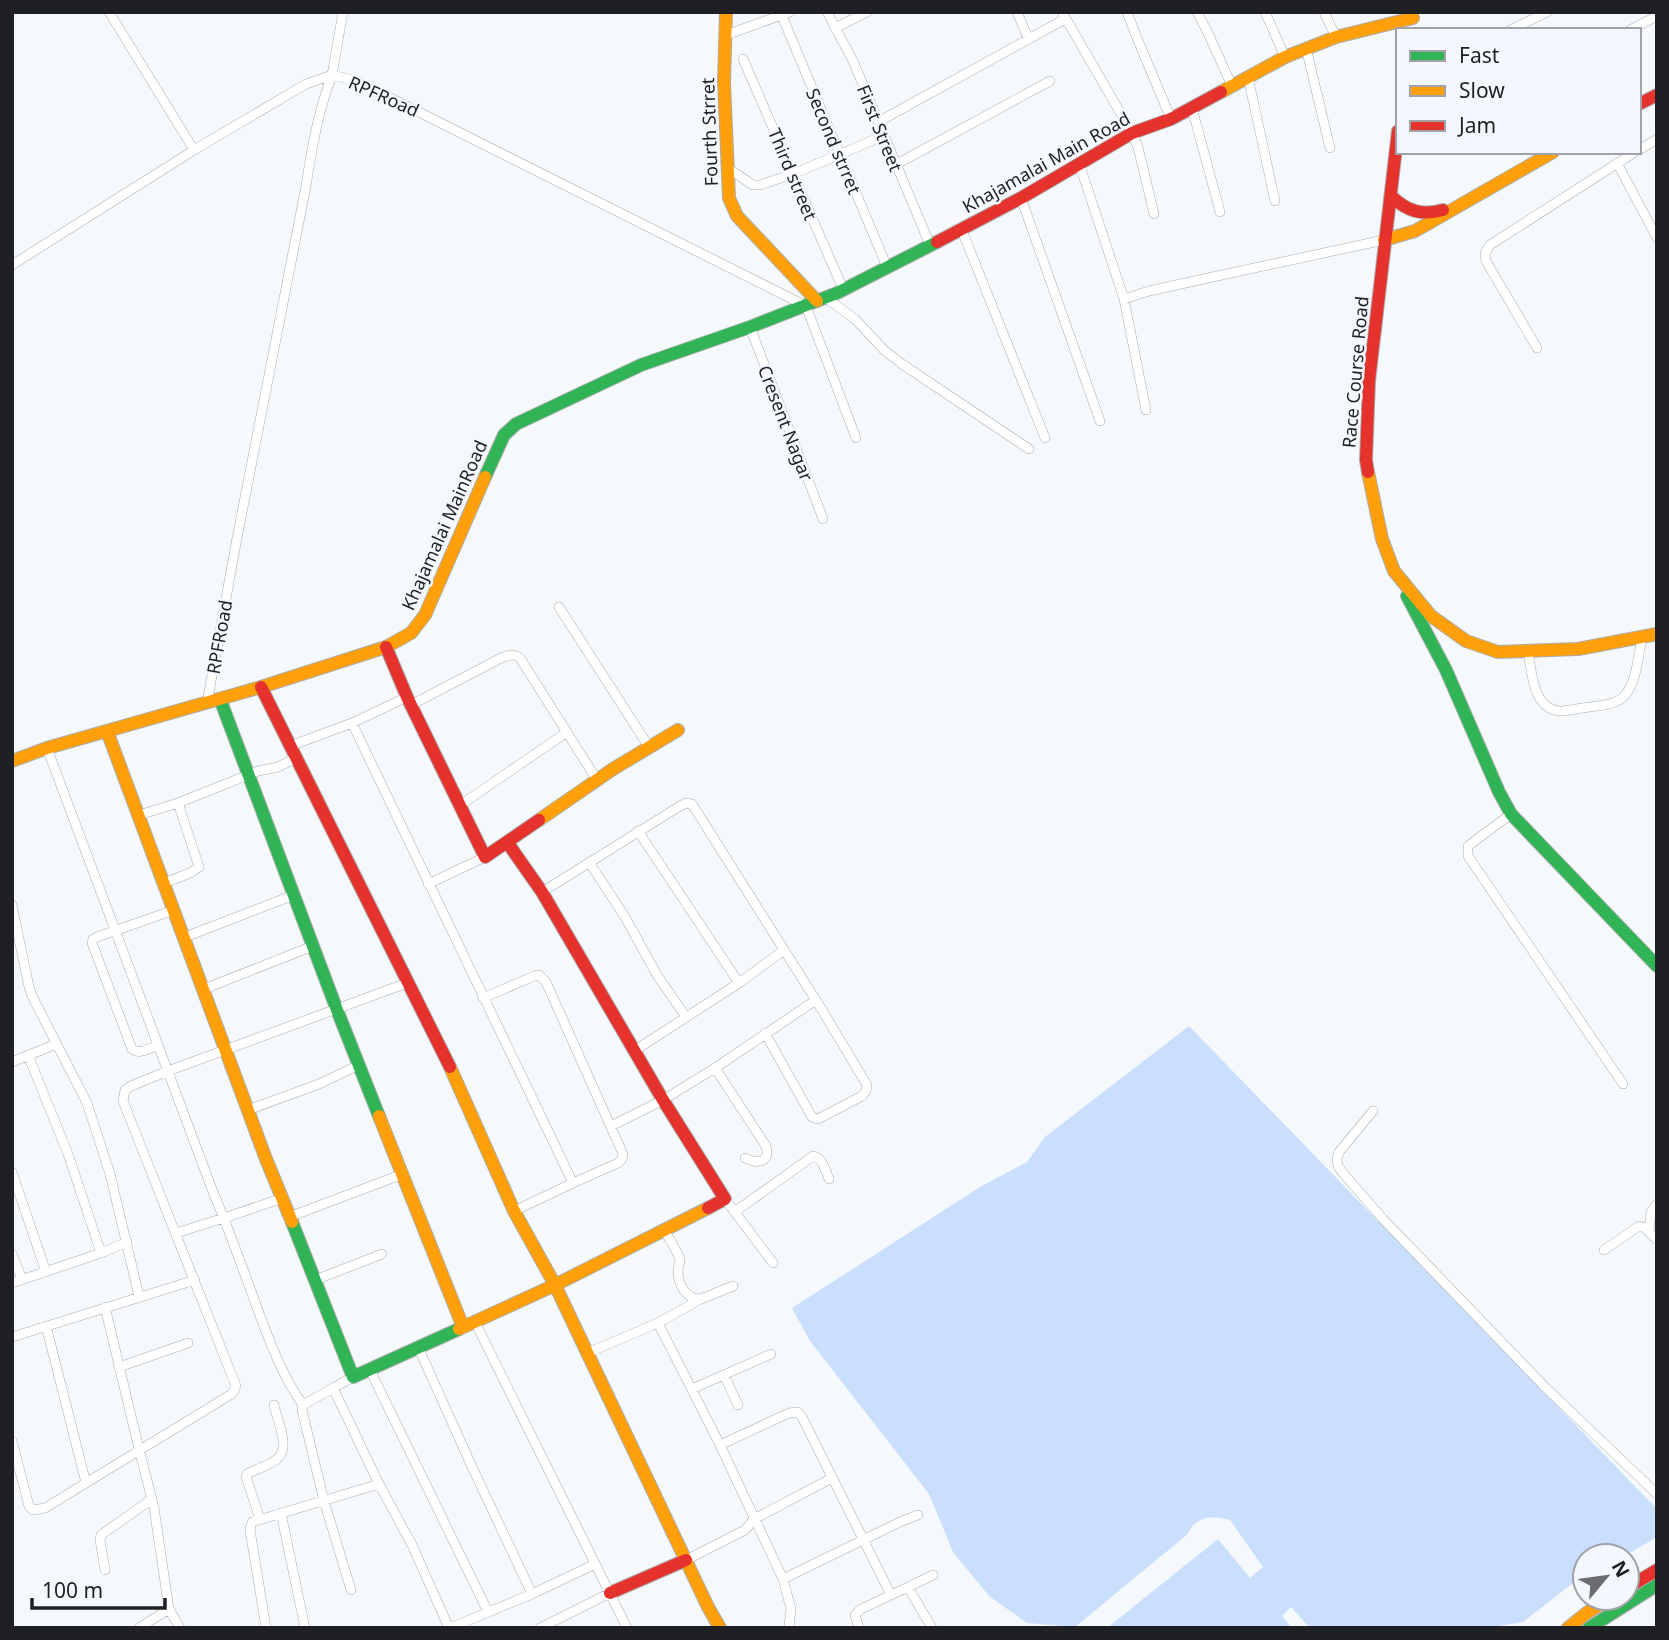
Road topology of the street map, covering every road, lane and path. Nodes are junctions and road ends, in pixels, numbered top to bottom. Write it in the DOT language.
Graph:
graph roads {
  1 [pos="109,12"];
  2 [pos="343,12"];
  3 [pos="726,12"];
  4 [pos="827,12"];
  5 [pos="867,12"];
  6 [pos="1017,12"];
  7 [pos="1127,12"];
  8 [pos="1197,12"];
  9 [pos="1265,12"];
  10 [pos="1324,12"];
  11 [pos="1547,12"];
  12 [pos="786,14"];
  13 [pos="1064,15"];
  14 [pos="1657,16"];
  15 [pos="1413,20"];
  16 [pos="835,28"];
  17 [pos="1514,28"];
  18 [pos="1634,28"];
  19 [pos="726,35"];
  20 [pos="1336,37"];
  21 [pos="1028,38"];
  22 [pos="1306,48"];
  23 [pos="1286,57"];
  24 [pos="743,59"];
  25 [pos="332,75"];
  26 [pos="1248,77"];
  27 [pos="1050,81"];
  28 [pos="1232,86"];
  29 [pos="1657,95"];
  30 [pos="1641,103"];
  31 [pos="1192,108"];
  32 [pos="1171,119"];
  33 [pos="878,122"];
  34 [pos="1132,133"];
  35 [pos="883,136"];
  36 [pos="1657,139"];
  37 [pos="1330,148"];
  38 [pos="1641,149"];
  39 [pos="194,150"];
  40 [pos="1396,154"];
  41 [pos="1549,154"];
  42 [pos="1632,154"];
  43 [pos="840,155"];
  44 [pos="1079,163"];
  45 [pos="1617,163"];
  46 [pos="895,164"];
  47 [pos="727,172"];
  48 [pos="793,174"];
  49 [pos="1391,196"];
  50 [pos="1021,198"];
  51 [pos="1275,201"];
  52 [pos="1457,206"];
  53 [pos="1220,212"];
  54 [pos="1154,214"];
  55 [pos="961,229"];
  56 [pos="1657,238"];
  57 [pos="1384,240"];
  58 [pos="930,245"];
  59 [pos="12,265"];
  60 [pos="887,267"];
  61 [pos="843,289"];
  62 [pos="1124,299"];
  63 [pos="816,302"];
  64 [pos="750,327"];
  65 [pos="1537,348"];
  66 [pos="1146,410"];
  67 [pos="1100,421"];
  68 [pos="856,438"];
  69 [pos="1045,438"];
  70 [pos="1029,449"];
  71 [pos="823,519"];
  72 [pos="1394,571"];
  73 [pos="559,607"];
  74 [pos="1657,635"];
  75 [pos="1642,638"];
  76 [pos="386,647"];
  77 [pos="1528,652"];
  78 [pos="261,687"];
  79 [pos="213,701"];
  80 [pos="409,701"];
  81 [pos="352,723"];
  82 [pos="678,730"];
  83 [pos="107,731"];
  84 [pos="567,733"];
  85 [pos="649,747"];
  86 [pos="47,748"];
  87 [pos="293,752"];
  88 [pos="12,761"];
  89 [pos="249,776"];
  90 [pos="597,780"];
  91 [pos="178,803"];
  92 [pos="459,806"];
  93 [pos="1511,814"];
  94 [pos="139,815"];
  95 [pos="638,831"];
  96 [pos="507,842"];
  97 [pos="485,857"];
  98 [pos="589,862"];
  99 [pos="164,883"];
  100 [pos="428,884"];
  101 [pos="542,892"];
  102 [pos="294,895"];
  103 [pos="12,905"];
  104 [pos="174,910"];
  105 [pos="116,930"];
  106 [pos="185,937"];
  107 [pos="313,946"];
  108 [pos="784,950"];
  109 [pos="1657,966"];
  110 [pos="738,983"];
  111 [pos="407,984"];
  112 [pos="204,989"];
  113 [pos="483,998"];
  114 [pos="816,1000"];
  115 [pos="337,1010"];
  116 [pos="686,1017"];
  117 [pos="765,1033"];
  118 [pos="56,1044"];
  119 [pos="158,1046"];
  120 [pos="226,1051"];
  121 [pos="634,1051"];
  122 [pos="28,1055"];
  123 [pos="12,1062"];
  124 [pos="359,1065"];
  125 [pos="715,1068"];
  126 [pos="168,1071"];
  127 [pos="1623,1084"];
  128 [pos="663,1100"];
  129 [pos="248,1110"];
  130 [pos="1373,1111"];
  131 [pos="611,1126"];
  132 [pos="745,1158"];
  133 [pos="12,1172"];
  134 [pos="402,1174"];
  135 [pos="829,1179"];
  136 [pos="573,1183"];
  137 [pos="283,1198"];
  138 [pos="725,1199"];
  139 [pos="1657,1204"];
  140 [pos="514,1211"];
  141 [pos="736,1211"];
  142 [pos="289,1217"];
  143 [pos="224,1218"];
  144 [pos="664,1230"];
  145 [pos="1648,1230"];
  146 [pos="176,1233"];
  147 [pos="1657,1240"];
  148 [pos="127,1242"];
  149 [pos="1604,1250"];
  150 [pos="101,1253"];
  151 [pos="12,1254"];
  152 [pos="382,1254"];
  153 [pos="773,1263"];
  154 [pos="46,1272"];
  155 [pos="195,1280"];
  156 [pos="315,1280"];
  157 [pos="17,1281"];
  158 [pos="555,1285"];
  159 [pos="733,1286"];
  160 [pos="139,1296"];
  161 [pos="701,1299"];
  162 [pos="105,1307"];
  163 [pos="658,1323"];
  164 [pos="469,1324"];
  165 [pos="46,1326"];
  166 [pos="12,1337"];
  167 [pos="188,1342"];
  168 [pos="418,1346"];
  169 [pos="587,1353"];
  170 [pos="771,1354"];
  171 [pos="119,1367"];
  172 [pos="370,1370"];
  173 [pos="724,1375"];
  174 [pos="353,1377"];
  175 [pos="333,1388"];
  176 [pos="692,1389"];
  177 [pos="274,1405"];
  178 [pos="303,1405"];
  179 [pos="738,1405"];
  180 [pos="12,1441"];
  181 [pos="720,1446"];
  182 [pos="139,1449"];
  183 [pos="832,1478"];
  184 [pos="86,1483"];
  185 [pos="379,1483"];
  186 [pos="1657,1494"];
  187 [pos="152,1499"];
  188 [pos="324,1501"];
  189 [pos="281,1513"];
  190 [pos="918,1515"];
  191 [pos="260,1519"];
  192 [pos="754,1519"];
  193 [pos="863,1539"];
  194 [pos="686,1560"];
  195 [pos="593,1565"];
  196 [pos="105,1570"];
  197 [pos="1657,1570"];
  198 [pos="933,1575"];
  199 [pos="783,1579"];
  200 [pos="1641,1580"];
  201 [pos="904,1589"];
  202 [pos="351,1590"];
  203 [pos="1655,1591"];
  204 [pos="610,1593"];
  205 [pos="532,1594"];
  206 [pos="891,1595"];
  207 [pos="169,1609"];
  208 [pos="488,1612"];
  209 [pos="1591,1612"];
  210 [pos="473,1623"];
  211 [pos="139,1628"];
  212 [pos="180,1628"];
  213 [pos="265,1628"];
  214 [pos="305,1628"];
  215 [pos="450,1628"];
  216 [pos="540,1628"];
  217 [pos="627,1628"];
  218 [pos="720,1628"];
  219 [pos="790,1628"];
  220 [pos="859,1628"];
  221 [pos="932,1628"];
  222 [pos="1568,1628"];
  223 [pos="1589,1628"];
  1 -- 39 [label="street"];
  2 -- 25 [label="street"];
  3 -- 19 [label="main road, Fourth Strret"];
  4 -- 16 [label="street, First Street"];
  5 -- 16 [label="street"];
  6 -- 21 [label="street"];
  7 -- 32 [label="street"];
  8 -- 28 [label="street"];
  9 -- 23 [label="street"];
  10 -- 20 [label="street"];
  11 -- 17 [label="street"];
  12 -- 19 [label="street"];
  12 -- 43 [label="street, Second strret"];
  13 -- 21 [label="street"];
  13 -- 34 [label="street"];
  14 -- 18 [label="street"];
  15 -- 20 [label="main road, Khajamalai Main Road"];
  16 -- 33 [label="street, First Street"];
  19 -- 47 [label="main road, Fourth Strret"];
  20 -- 22 [label="main road, Khajamalai Main Road"];
  21 -- 33 [label="street"];
  22 -- 23 [label="main road, Khajamalai Main Road"];
  22 -- 37 [label="street"];
  23 -- 26 [label="main road, Khajamalai Main Road"];
  24 -- 48 [label="street, Third street"];
  25 -- 39 [label="street"];
  25 -- 63 [label="street, RPFRoad"];
  25 -- 79 [label="street, RPFRoad"];
  26 -- 28 [label="main road, Khajamalai Main Road"];
  26 -- 51 [label="street"];
  27 -- 46 [label="street"];
  28 -- 31 [label="main road, Khajamalai Main Road"];
  29 -- 30 [label="main road"];
  31 -- 32 [label="main road, Khajamalai Main Road"];
  31 -- 53 [label="street"];
  32 -- 34 [label="main road, Khajamalai Main Road"];
  33 -- 35 [label="street, First Street"];
  34 -- 44 [label="main road, Khajamalai Main Road"];
  34 -- 54 [label="street"];
  35 -- 43 [label="street"];
  35 -- 46 [label="street, First Street"];
  36 -- 38 [label="street"];
  39 -- 59 [label="street"];
  40 -- 49 [label="main road, Race Course Road"];
  41 -- 52 [label="main road"];
  42 -- 45 [label="street"];
  43 -- 48 [label="street"];
  43 -- 60 [label="street, Second strret"];
  44 -- 50 [label="main road, Khajamalai Main Road"];
  44 -- 62 [label="street"];
  45 -- 56 [label="street"];
  45 -- 65 [label="street"];
  46 -- 58 [label="street, First Street"];
  47 -- 48 [label="street"];
  47 -- 63 [label="main road, Fourth Strret"];
  48 -- 61 [label="street, Third street"];
  49 -- 52 [label="main road"];
  49 -- 57 [label="main road, Race Course Road"];
  50 -- 55 [label="main road, Khajamalai Main Road"];
  50 -- 67 [label="street"];
  52 -- 57 [label="main road"];
  55 -- 58 [label="main road, Khajamalai Main Road"];
  55 -- 69 [label="street"];
  57 -- 62 [label="street"];
  57 -- 72 [label="main road, Race Course Road"];
  58 -- 60 [label="main road, Khajamalai Main Road"];
  60 -- 61 [label="main road, Khajamalai Main Road"];
  61 -- 63 [label="main road, Khajamalai Main Road"];
  62 -- 66 [label="street"];
  63 -- 64 [label="main road, Khajamalai MainRoad"];
  63 -- 68 [label="street"];
  63 -- 70 [label="street, RPFRoad"];
  64 -- 71 [label="street, Cresent Nagar"];
  64 -- 76 [label="main road, Khajamalai MainRoad"];
  72 -- 77 [label="main road, Race Course Road"];
  72 -- 93 [label="main road"];
  73 -- 85 [label="street"];
  74 -- 75 [label="main road, Race Course Road"];
  75 -- 77 [label="main road, Race Course Road"];
  75 -- 77 [label="street"];
  76 -- 78 [label="main road, Khajamalai MainRoad"];
  76 -- 80 [label="main road"];
  78 -- 79 [label="main road, Khajamalai MainRoad"];
  78 -- 87 [label="main road"];
  79 -- 83 [label="main road, Khajamalai MainRoad"];
  79 -- 89 [label="main road"];
  80 -- 81 [label="street"];
  80 -- 84 [label="street"];
  80 -- 92 [label="main road"];
  81 -- 87 [label="street"];
  81 -- 100 [label="street"];
  82 -- 85 [label="main road"];
  83 -- 86 [label="main road, Khajamalai MainRoad"];
  83 -- 94 [label="main road"];
  84 -- 90 [label="street"];
  84 -- 92 [label="street"];
  85 -- 90 [label="main road"];
  86 -- 88 [label="main road, Khajamalai MainRoad"];
  86 -- 105 [label="street"];
  87 -- 89 [label="street"];
  87 -- 111 [label="main road"];
  89 -- 91 [label="street"];
  89 -- 102 [label="main road"];
  90 -- 96 [label="main road"];
  91 -- 94 [label="street"];
  91 -- 99 [label="street"];
  92 -- 97 [label="main road"];
  93 -- 109 [label="main road"];
  93 -- 127 [label="street"];
  94 -- 99 [label="main road"];
  95 -- 98 [label="street"];
  95 -- 108 [label="street"];
  95 -- 110 [label="street"];
  96 -- 97 [label="main road"];
  96 -- 101 [label="main road"];
  97 -- 100 [label="street"];
  98 -- 101 [label="street"];
  98 -- 116 [label="street"];
  99 -- 104 [label="main road"];
  100 -- 113 [label="street"];
  101 -- 121 [label="main road"];
  102 -- 106 [label="street"];
  102 -- 107 [label="main road"];
  103 -- 118 [label="street"];
  104 -- 105 [label="street"];
  104 -- 106 [label="main road"];
  105 -- 119 [label="street"];
  105 -- 119 [label="street"];
  106 -- 112 [label="main road"];
  107 -- 112 [label="street"];
  107 -- 115 [label="main road"];
  108 -- 110 [label="street"];
  108 -- 114 [label="street"];
  110 -- 116 [label="street"];
  111 -- 115 [label="street"];
  111 -- 140 [label="main road"];
  112 -- 120 [label="main road"];
  113 -- 131 [label="street"];
  113 -- 136 [label="street"];
  114 -- 117 [label="street"];
  114 -- 117 [label="street"];
  115 -- 120 [label="street"];
  115 -- 124 [label="main road"];
  116 -- 121 [label="street"];
  117 -- 125 [label="street"];
  118 -- 122 [label="street"];
  118 -- 148 [label="street"];
  119 -- 126 [label="street"];
  120 -- 126 [label="street"];
  120 -- 129 [label="main road"];
  121 -- 128 [label="main road"];
  122 -- 123 [label="street"];
  122 -- 150 [label="street"];
  124 -- 129 [label="street"];
  124 -- 134 [label="main road"];
  125 -- 128 [label="street"];
  125 -- 132 [label="street"];
  126 -- 143 [label="street"];
  126 -- 146 [label="street"];
  128 -- 131 [label="street"];
  128 -- 138 [label="main road"];
  129 -- 137 [label="main road"];
  130 -- 186 [label="street"];
  131 -- 136 [label="street"];
  133 -- 154 [label="street"];
  134 -- 142 [label="street"];
  134 -- 164 [label="main road"];
  135 -- 141 [label="street"];
  136 -- 140 [label="street"];
  137 -- 142 [label="main road"];
  137 -- 143 [label="street"];
  138 -- 141 [label="street"];
  138 -- 144 [label="main road"];
  139 -- 145 [label="street"];
  140 -- 158 [label="main road"];
  141 -- 153 [label="street"];
  142 -- 156 [label="main road"];
  143 -- 146 [label="street"];
  143 -- 178 [label="street"];
  144 -- 158 [label="main road"];
  144 -- 161 [label="street"];
  145 -- 147 [label="street"];
  145 -- 149 [label="street"];
  146 -- 155 [label="street"];
  148 -- 150 [label="street"];
  148 -- 160 [label="street"];
  150 -- 154 [label="street"];
  151 -- 157 [label="street"];
  152 -- 156 [label="street"];
  154 -- 157 [label="street"];
  155 -- 160 [label="street"];
  155 -- 182 [label="street"];
  156 -- 174 [label="main road"];
  158 -- 164 [label="main road"];
  158 -- 169 [label="main road"];
  159 -- 161 [label="street"];
  160 -- 162 [label="street"];
  161 -- 163 [label="street"];
  162 -- 165 [label="street"];
  162 -- 171 [label="street"];
  163 -- 169 [label="street"];
  163 -- 176 [label="street"];
  164 -- 168 [label="main road"];
  164 -- 204 [label="street"];
  165 -- 166 [label="street"];
  165 -- 184 [label="street"];
  167 -- 171 [label="street"];
  168 -- 172 [label="main road"];
  168 -- 205 [label="street"];
  169 -- 194 [label="main road"];
  170 -- 173 [label="street"];
  171 -- 182 [label="street"];
  172 -- 174 [label="main road"];
  172 -- 208 [label="street"];
  173 -- 176 [label="street"];
  173 -- 179 [label="street"];
  174 -- 175 [label="street"];
  175 -- 178 [label="street"];
  175 -- 185 [label="street"];
  176 -- 181 [label="street"];
  177 -- 191 [label="street"];
  178 -- 188 [label="street"];
  180 -- 184 [label="street"];
  181 -- 183 [label="street"];
  181 -- 192 [label="street"];
  182 -- 184 [label="street"];
  182 -- 187 [label="street"];
  183 -- 192 [label="street"];
  183 -- 193 [label="street"];
  185 -- 188 [label="street"];
  185 -- 215 [label="street"];
  187 -- 196 [label="street"];
  187 -- 207 [label="street"];
  188 -- 189 [label="street"];
  188 -- 202 [label="street"];
  189 -- 191 [label="street"];
  189 -- 214 [label="street"];
  190 -- 193 [label="street"];
  191 -- 213 [label="street"];
  192 -- 194 [label="street"];
  192 -- 199 [label="street"];
  193 -- 199 [label="street"];
  193 -- 206 [label="street"];
  194 -- 204 [label="main road"];
  194 -- 218 [label="main road"];
  195 -- 205 [label="street"];
  197 -- 200 [label="main road"];
  198 -- 201 [label="street"];
  199 -- 219 [label="street"];
  201 -- 206 [label="street"];
  201 -- 221 [label="street"];
  203 -- 223 [label="main road"];
  204 -- 216 [label="street"];
  204 -- 217 [label="street"];
  205 -- 208 [label="street"];
  206 -- 220 [label="street"];
  207 -- 211 [label="street"];
  207 -- 212 [label="street"];
  208 -- 210 [label="street"];
  209 -- 222 [label="main road"];
  210 -- 215 [label="street"];
}
